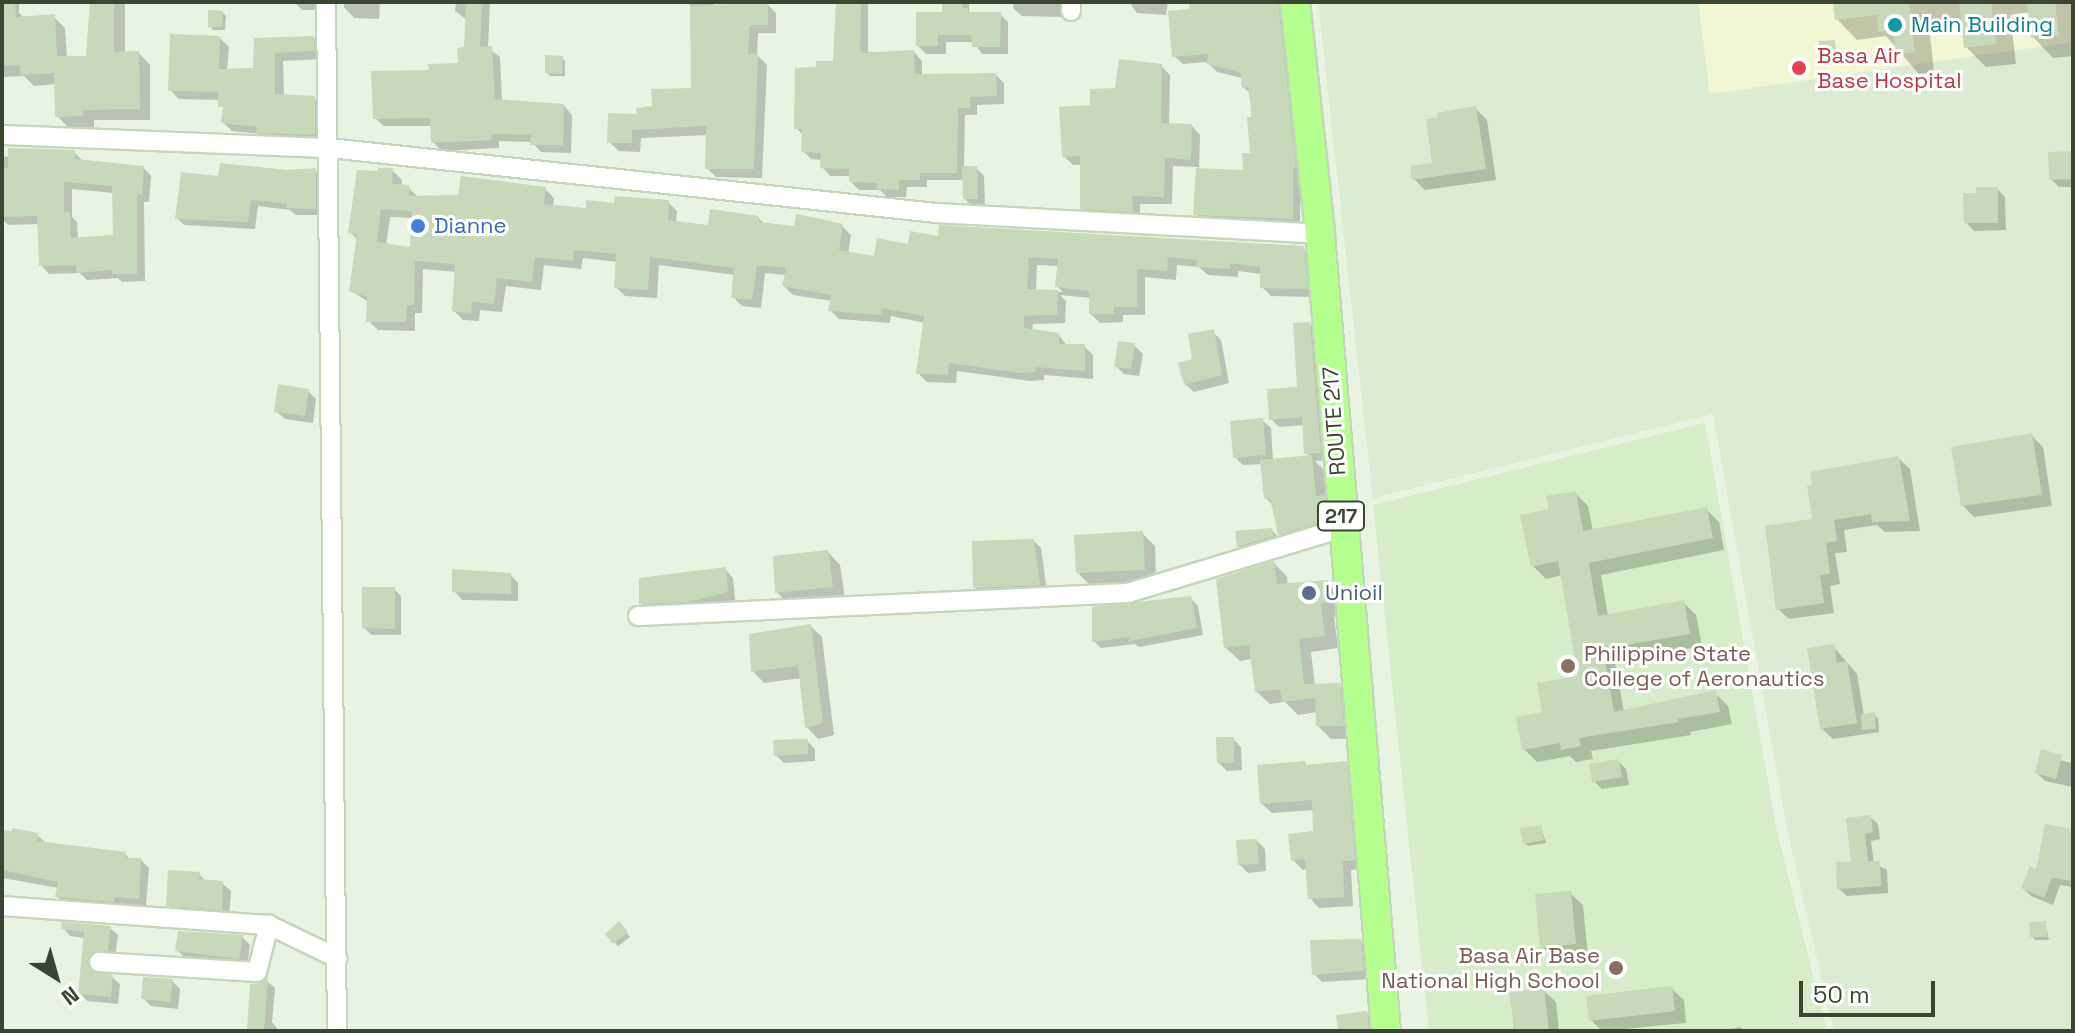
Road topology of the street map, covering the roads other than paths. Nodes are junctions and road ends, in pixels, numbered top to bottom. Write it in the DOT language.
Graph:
graph roads {
  1 [pos="326,2"];
  2 [pos="1295,2"];
  3 [pos="2,135"];
  4 [pos="329,148"];
  5 [pos="1320,234"];
  6 [pos="1342,528"];
  7 [pos="638,616"];
  8 [pos="2,906"];
  9 [pos="269,925"];
  10 [pos="337,958"];
  11 [pos="99,962"];
  12 [pos="337,1031"];
  13 [pos="1386,1031"];
  1 -- 4 [label="street"];
  2 -- 5 [label="main road, ROUTE 217 / 217"];
  3 -- 4 [label="street"];
  4 -- 5 [label="street"];
  4 -- 10 [label="street"];
  5 -- 6 [label="main road, ROUTE 217 / 217"];
  6 -- 7 [label="street"];
  6 -- 13 [label="main road, ROUTE 217 / 217"];
  8 -- 9 [label="street"];
  9 -- 10 [label="street"];
  9 -- 11 [label="street"];
  10 -- 12 [label="street"];
}
